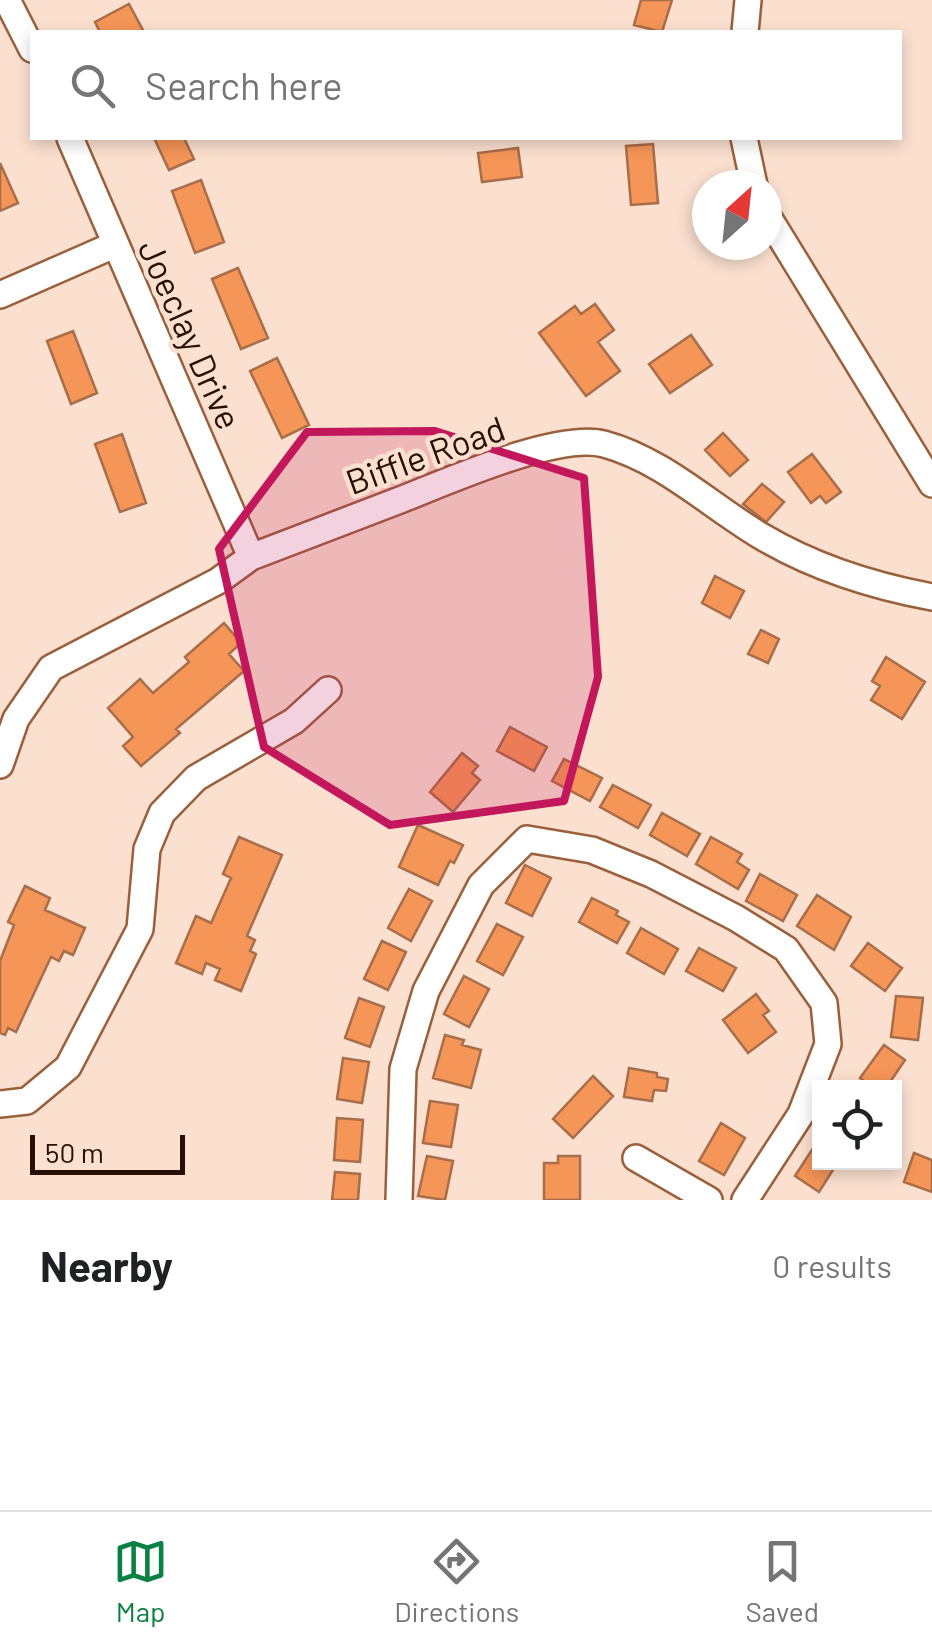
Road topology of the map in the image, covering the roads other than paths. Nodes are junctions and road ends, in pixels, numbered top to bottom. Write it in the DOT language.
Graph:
graph roads {
  1 [pos="7,0"];
  2 [pos="748,0"];
  3 [pos="745,30"];
  4 [pos="30,45"];
  5 [pos="71,140"];
  6 [pos="744,140"];
  7 [pos="751,170"];
  8 [pos="782,239"];
  9 [pos="114,246"];
  10 [pos="0,295"];
  11 [pos="932,484"];
  12 [pos="251,557"];
  13 [pos="932,597"];
  14 [pos="328,690"];
  15 [pos="0,765"];
  16 [pos="0,1104"];
  17 [pos="636,1158"];
  18 [pos="399,1200"];
  19 [pos="709,1200"];
  20 [pos="745,1200"];
  1 -- 4 [label="street"];
  2 -- 3 [label="street"];
  5 -- 9 [label="street, Joeclay Drive"];
  6 -- 7 [label="street"];
  8 -- 11 [label="street"];
  9 -- 10 [label="street"];
  9 -- 12 [label="street, Joeclay Drive"];
  12 -- 13 [label="street, Biffle Road"];
  12 -- 15 [label="street, Biffle Road"];
  14 -- 16 [label="street"];
  17 -- 19 [label="street"];
  18 -- 20 [label="street"];
}
